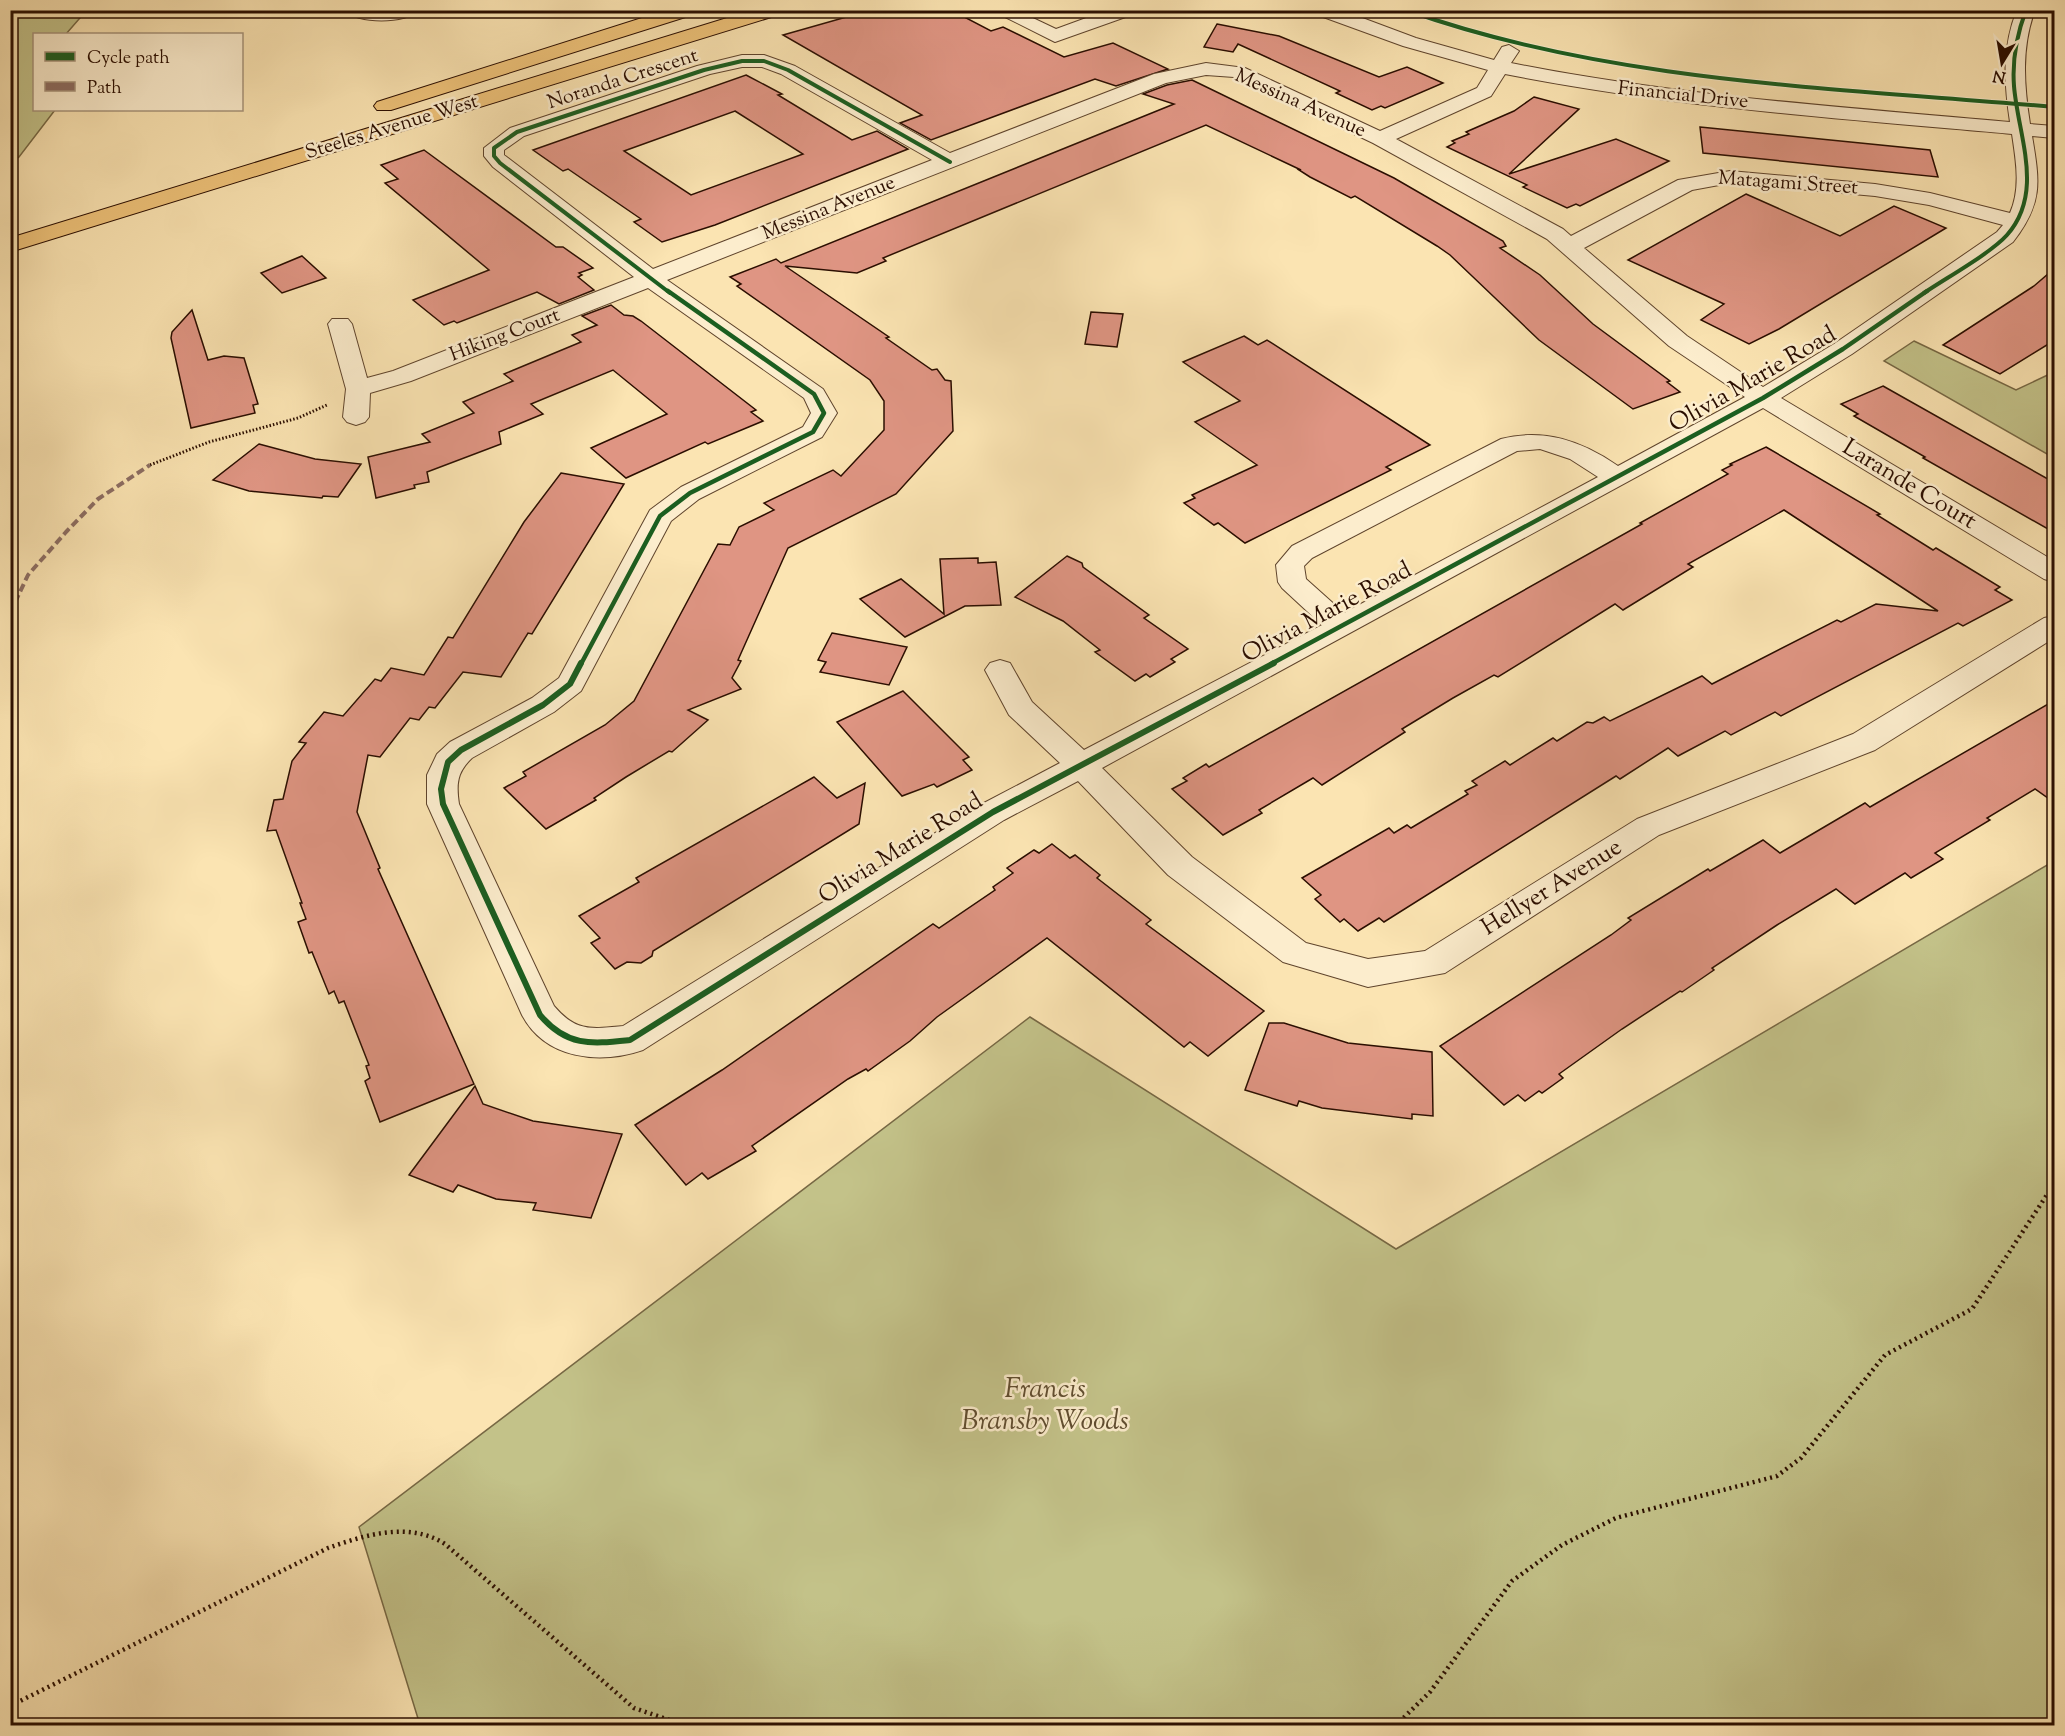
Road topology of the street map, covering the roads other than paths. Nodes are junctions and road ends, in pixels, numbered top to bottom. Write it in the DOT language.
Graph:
graph roads {
  1 [pos="353,10"];
  2 [pos="410,10"];
  3 [pos="688,10"];
  4 [pos="774,10"];
  5 [pos="1000,10"];
  6 [pos="1052,10"];
  7 [pos="1127,10"];
  8 [pos="1322,10"];
  9 [pos="2026,10"];
  10 [pos="1390,14"];
  11 [pos="1022,21"];
  12 [pos="1504,59"];
  13 [pos="391,104"];
  14 [pos="370,111"];
  15 [pos="2055,116"];
  16 [pos="2019,121"];
  17 [pos="2055,132"];
  18 [pos="372,134"];
  19 [pos="1380,139"];
  20 [pos="232,155"];
  21 [pos="950,162"];
  22 [pos="2017,222"];
  23 [pos="10,224"];
  24 [pos="10,245"];
  25 [pos="1570,246"];
  26 [pos="651,279"];
  27 [pos="340,324"];
  28 [pos="358,389"];
  29 [pos="1763,398"];
  30 [pos="356,417"];
  31 [pos="1616,477"];
  32 [pos="2055,573"];
  33 [pos="2055,625"];
  34 [pos="1341,627"];
  35 [pos="1000,670"];
  36 [pos="1081,765"];
  1 -- 2 [label="street"];
  3 -- 13 [label="main road, Steeles Avenue West"];
  4 -- 18 [label="main road, Steeles Avenue West"];
  5 -- 11 [label="street"];
  6 -- 11 [label="street"];
  7 -- 11 [label="street"];
  8 -- 12 [label="street, Financial Drive"];
  9 -- 16 [label="street, Olivia Marie Road"];
  10 -- 12 [label="street, Financial Drive"];
  12 -- 16 [label="street, Financial Drive"];
  12 -- 19 [label="street"];
  13 -- 14 [label="main road, Steeles Avenue West"];
  13 -- 18 [label="main road"];
  15 -- 16 [label="street, Financial Drive"];
  16 -- 17 [label="street, Financial Drive"];
  16 -- 22 [label="street, Olivia Marie Road"];
  18 -- 24 [label="main road, Steeles Avenue West"];
  19 -- 21 [label="street, Messina Avenue"];
  19 -- 25 [label="street, Messina Avenue"];
  20 -- 23 [label="main road"];
  21 -- 26 [label="street, Messina Avenue"];
  21 -- 26 [label="street, Noranda Crescent"];
  22 -- 25 [label="street, Matagami Street"];
  22 -- 29 [label="street, Olivia Marie Road"];
  25 -- 29 [label="street, Messina Avenue"];
  26 -- 28 [label="street, Hiking Court"];
  26 -- 36 [label="street, Olivia Marie Road"];
  27 -- 28 [label="street"];
  28 -- 30 [label="street"];
  29 -- 31 [label="street, Olivia Marie Road"];
  29 -- 32 [label="street, Larande Court"];
  31 -- 34 [label="street, Olivia Marie Road"];
  31 -- 34 [label="street"];
  33 -- 36 [label="street, Hellyer Avenue"];
  34 -- 36 [label="street, Olivia Marie Road"];
  35 -- 36 [label="street, Hellyer Avenue"];
}
